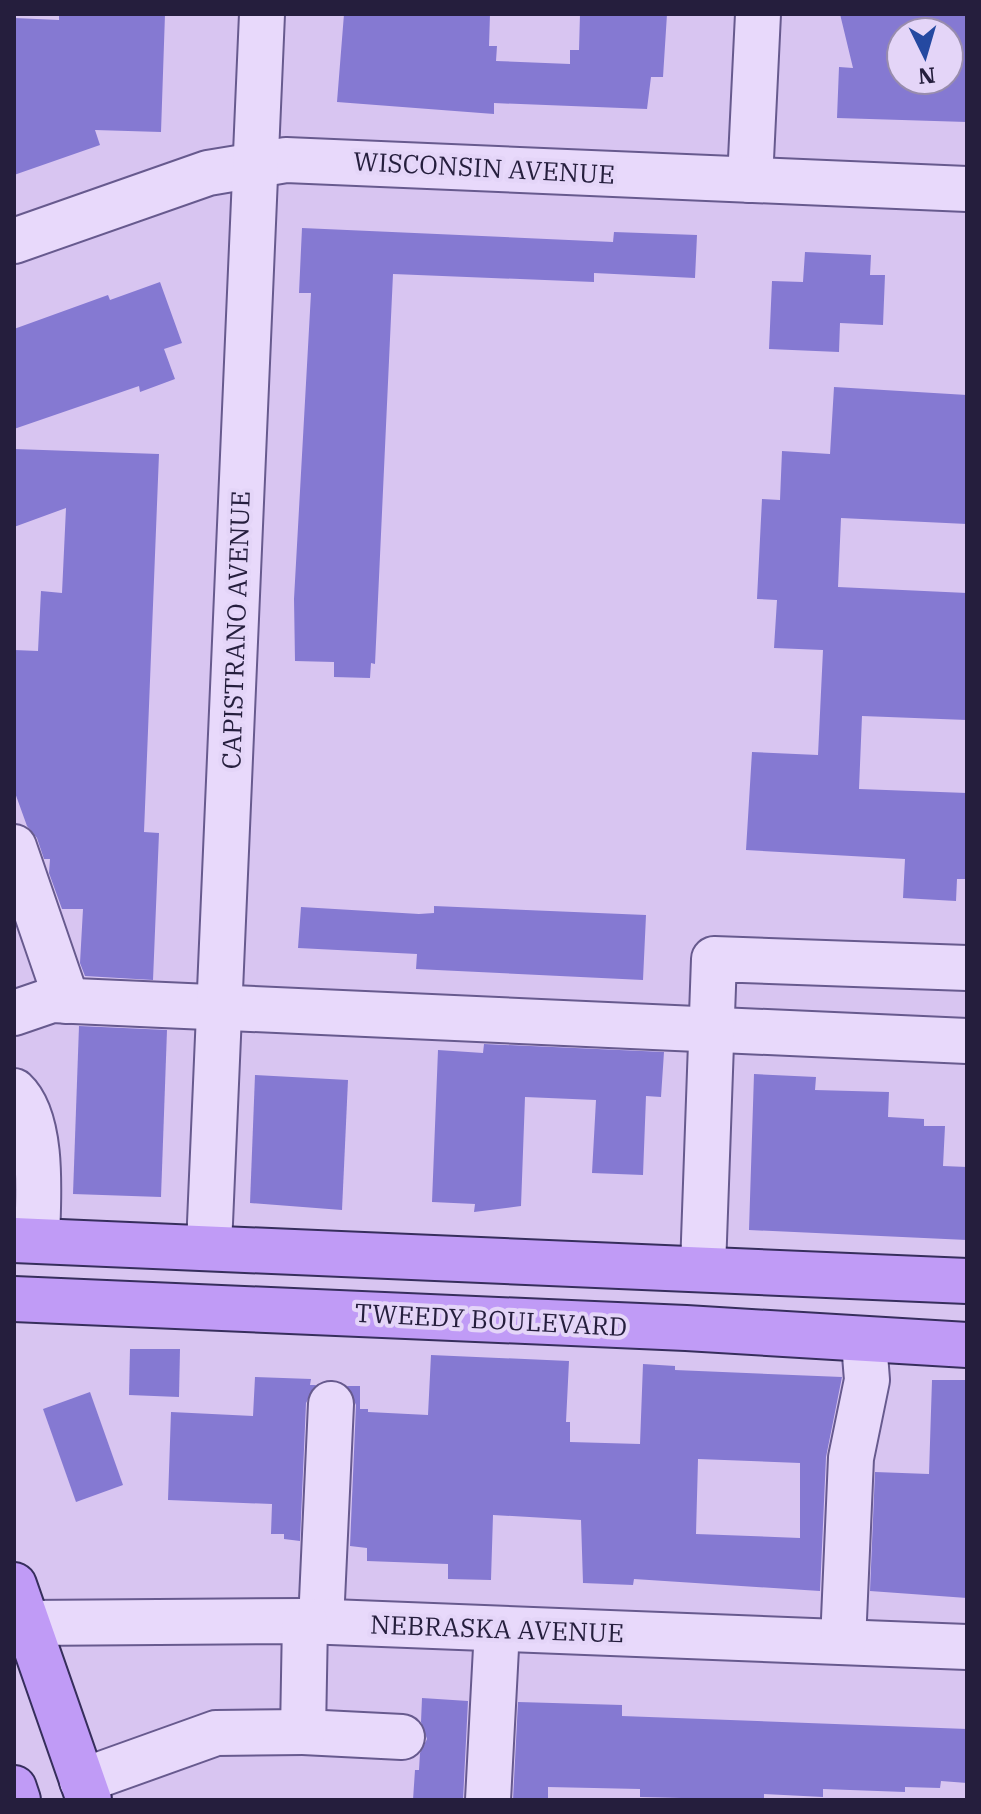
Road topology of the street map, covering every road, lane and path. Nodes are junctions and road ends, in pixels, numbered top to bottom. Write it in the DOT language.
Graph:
graph roads {
  1 [pos="262,14"];
  2 [pos="758,14"];
  3 [pos="256,165"];
  4 [pos="750,180"];
  5 [pos="967,189"];
  6 [pos="14,241"];
  7 [pos="14,847"];
  8 [pos="967,968"];
  9 [pos="67,1001"];
  10 [pos="219,1010"];
  11 [pos="14,1013"];
  12 [pos="712,1031"];
  13 [pos="967,1041"];
  14 [pos="14,1091"];
  15 [pos="14,1139"];
  16 [pos="30,1231"];
  17 [pos="209,1246"];
  18 [pos="703,1268"];
  19 [pos="967,1281"];
  20 [pos="14,1299"];
  21 [pos="864,1342"];
  22 [pos="967,1345"];
  23 [pos="331,1404"];
  24 [pos="21,1604"];
  25 [pos="313,1622"];
  26 [pos="497,1629"];
  27 [pos="843,1642"];
  28 [pos="967,1647"];
  29 [pos="303,1732"];
  30 [pos="402,1737"];
  31 [pos="14,1788"];
  32 [pos="85,1790"];
  33 [pos="18,1800"];
  34 [pos="488,1800"];
  1 -- 3 [label="street, CAPISTRANO AVENUE"];
  2 -- 4 [label="street"];
  3 -- 4 [label="street, WISCONSIN AVENUE"];
  3 -- 6 [label="street, WISCONSIN AVENUE"];
  3 -- 10 [label="street, CAPISTRANO AVENUE"];
  4 -- 5 [label="street, WISCONSIN AVENUE"];
  7 -- 9 [label="street"];
  8 -- 12 [label="street"];
  9 -- 10 [label="street"];
  9 -- 11 [label="street"];
  10 -- 12 [label="street"];
  10 -- 17 [label="street, CAPISTRANO AVENUE"];
  12 -- 13 [label="street"];
  12 -- 18 [label="street"];
  14 -- 16 [label="street"];
  15 -- 16 [label="street"];
  16 -- 17 [label="main road"];
  17 -- 18 [label="main road"];
  18 -- 19 [label="main road"];
  20 -- 21 [label="main road, TWEEDY BOULEVARD"];
  21 -- 22 [label="main road, TWEEDY BOULEVARD"];
  21 -- 27 [label="street"];
  23 -- 25 [label="street"];
  24 -- 25 [label="street, NEBRASKA AVENUE"];
  24 -- 32 [label="main road"];
  25 -- 26 [label="street, NEBRASKA AVENUE"];
  25 -- 29 [label="street"];
  26 -- 27 [label="street, NEBRASKA AVENUE"];
  26 -- 34 [label="street"];
  27 -- 28 [label="street, NEBRASKA AVENUE"];
  29 -- 30 [label="street"];
  29 -- 32 [label="street"];
  31 -- 33 [label="main road"];
}
